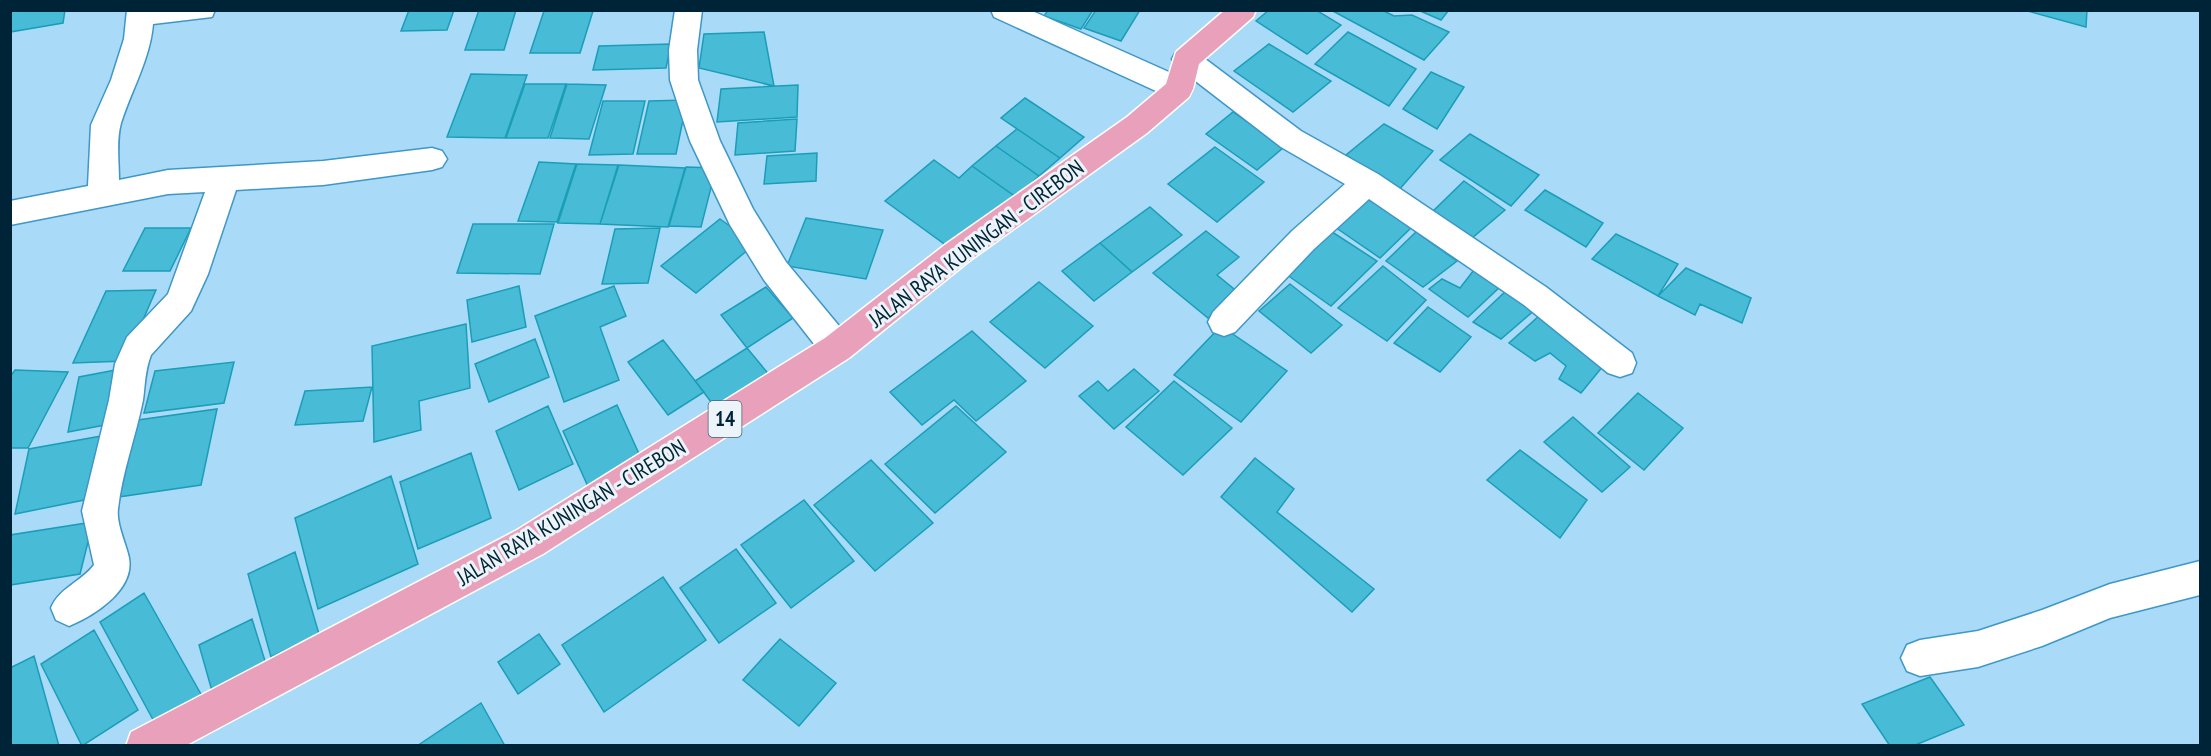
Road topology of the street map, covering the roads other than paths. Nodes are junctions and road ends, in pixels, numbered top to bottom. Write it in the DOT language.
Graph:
graph roads {
  1 [pos="202,10"];
  2 [pos="689,10"];
  3 [pos="1004,10"];
  4 [pos="1243,10"];
  5 [pos="141,13"];
  6 [pos="1182,74"];
  7 [pos="432,159"];
  8 [pos="224,180"];
  9 [pos="1367,182"];
  10 [pos="103,194"];
  11 [pos="10,213"];
  12 [pos="1224,322"];
  13 [pos="837,348"];
  14 [pos="1620,363"];
  15 [pos="2200,578"];
  16 [pos="69,608"];
  17 [pos="1920,658"];
  18 [pos="145,746"];
  1 -- 5 [label="street"];
  2 -- 13 [label="street"];
  3 -- 6 [label="street"];
  4 -- 6 [label="highway, JALAN RAYA KUNINGAN - CIREBON / 14"];
  5 -- 10 [label="street"];
  6 -- 9 [label="street"];
  6 -- 13 [label="highway, JALAN RAYA KUNINGAN - CIREBON / 14"];
  7 -- 8 [label="street"];
  8 -- 10 [label="street"];
  8 -- 16 [label="street"];
  9 -- 12 [label="street"];
  9 -- 14 [label="street"];
  10 -- 11 [label="street"];
  13 -- 18 [label="highway, JALAN RAYA KUNINGAN - CIREBON / 14"];
  15 -- 17 [label="street"];
}
